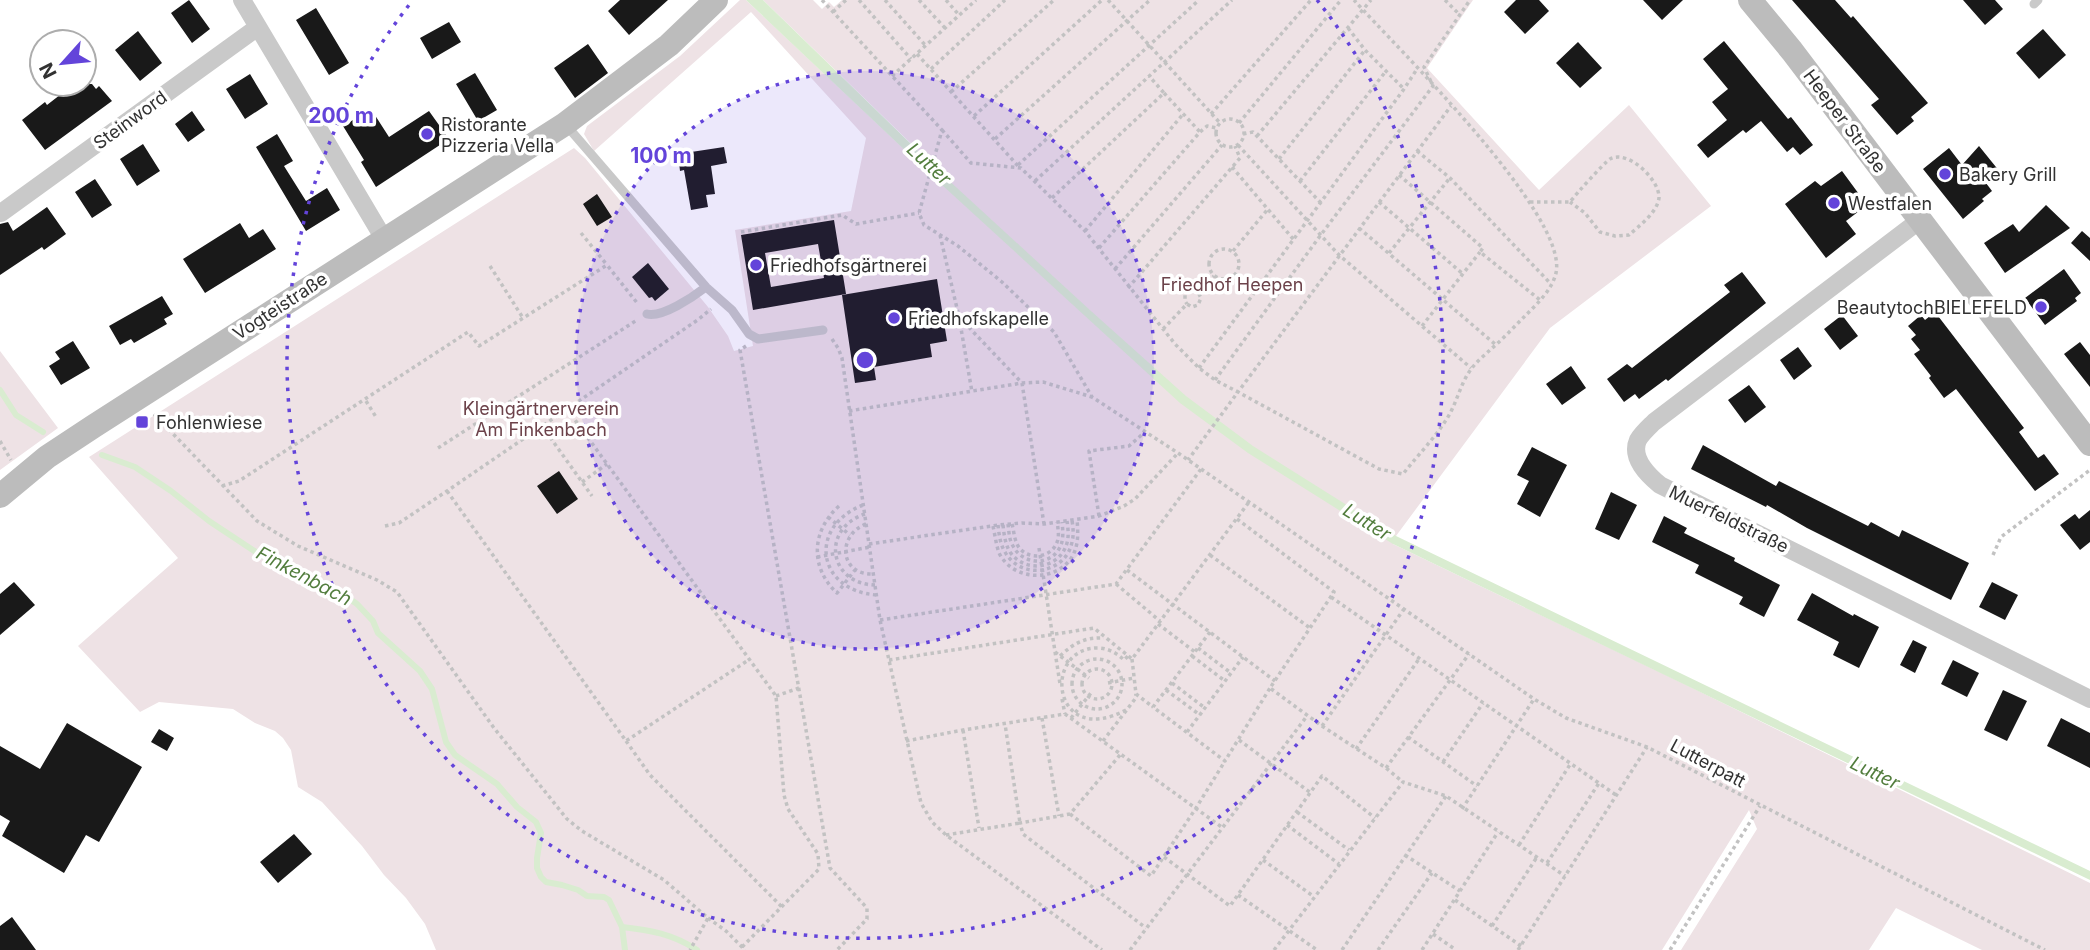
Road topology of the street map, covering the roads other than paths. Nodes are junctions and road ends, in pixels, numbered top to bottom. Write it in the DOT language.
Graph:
graph roads {
  1 [pos="242,0"];
  2 [pos="716,0"];
  3 [pos="1750,0"];
  4 [pos="258,27"];
  5 [pos="565,124"];
  6 [pos="1,213"];
  7 [pos="1920,220"];
  8 [pos="384,239"];
  9 [pos="706,287"];
  10 [pos="647,314"];
  11 [pos="822,330"];
  12 [pos="2090,444"];
  13 [pos="0,496"];
  14 [pos="2090,699"];
  1 -- 4 [label="street"];
  2 -- 5 [label="street, Vogteistraße"];
  3 -- 7 [label="street, Heeper Straße"];
  4 -- 6 [label="street, Steinword"];
  4 -- 8 [label="street"];
  5 -- 8 [label="street, Vogteistraße"];
  5 -- 9 [label="lane"];
  7 -- 12 [label="street, Heeper Straße"];
  7 -- 14 [label="street, Muerfeldstraße"];
  8 -- 13 [label="street, Vogteistraße"];
  9 -- 10 [label="lane"];
  9 -- 11 [label="lane"];
}
